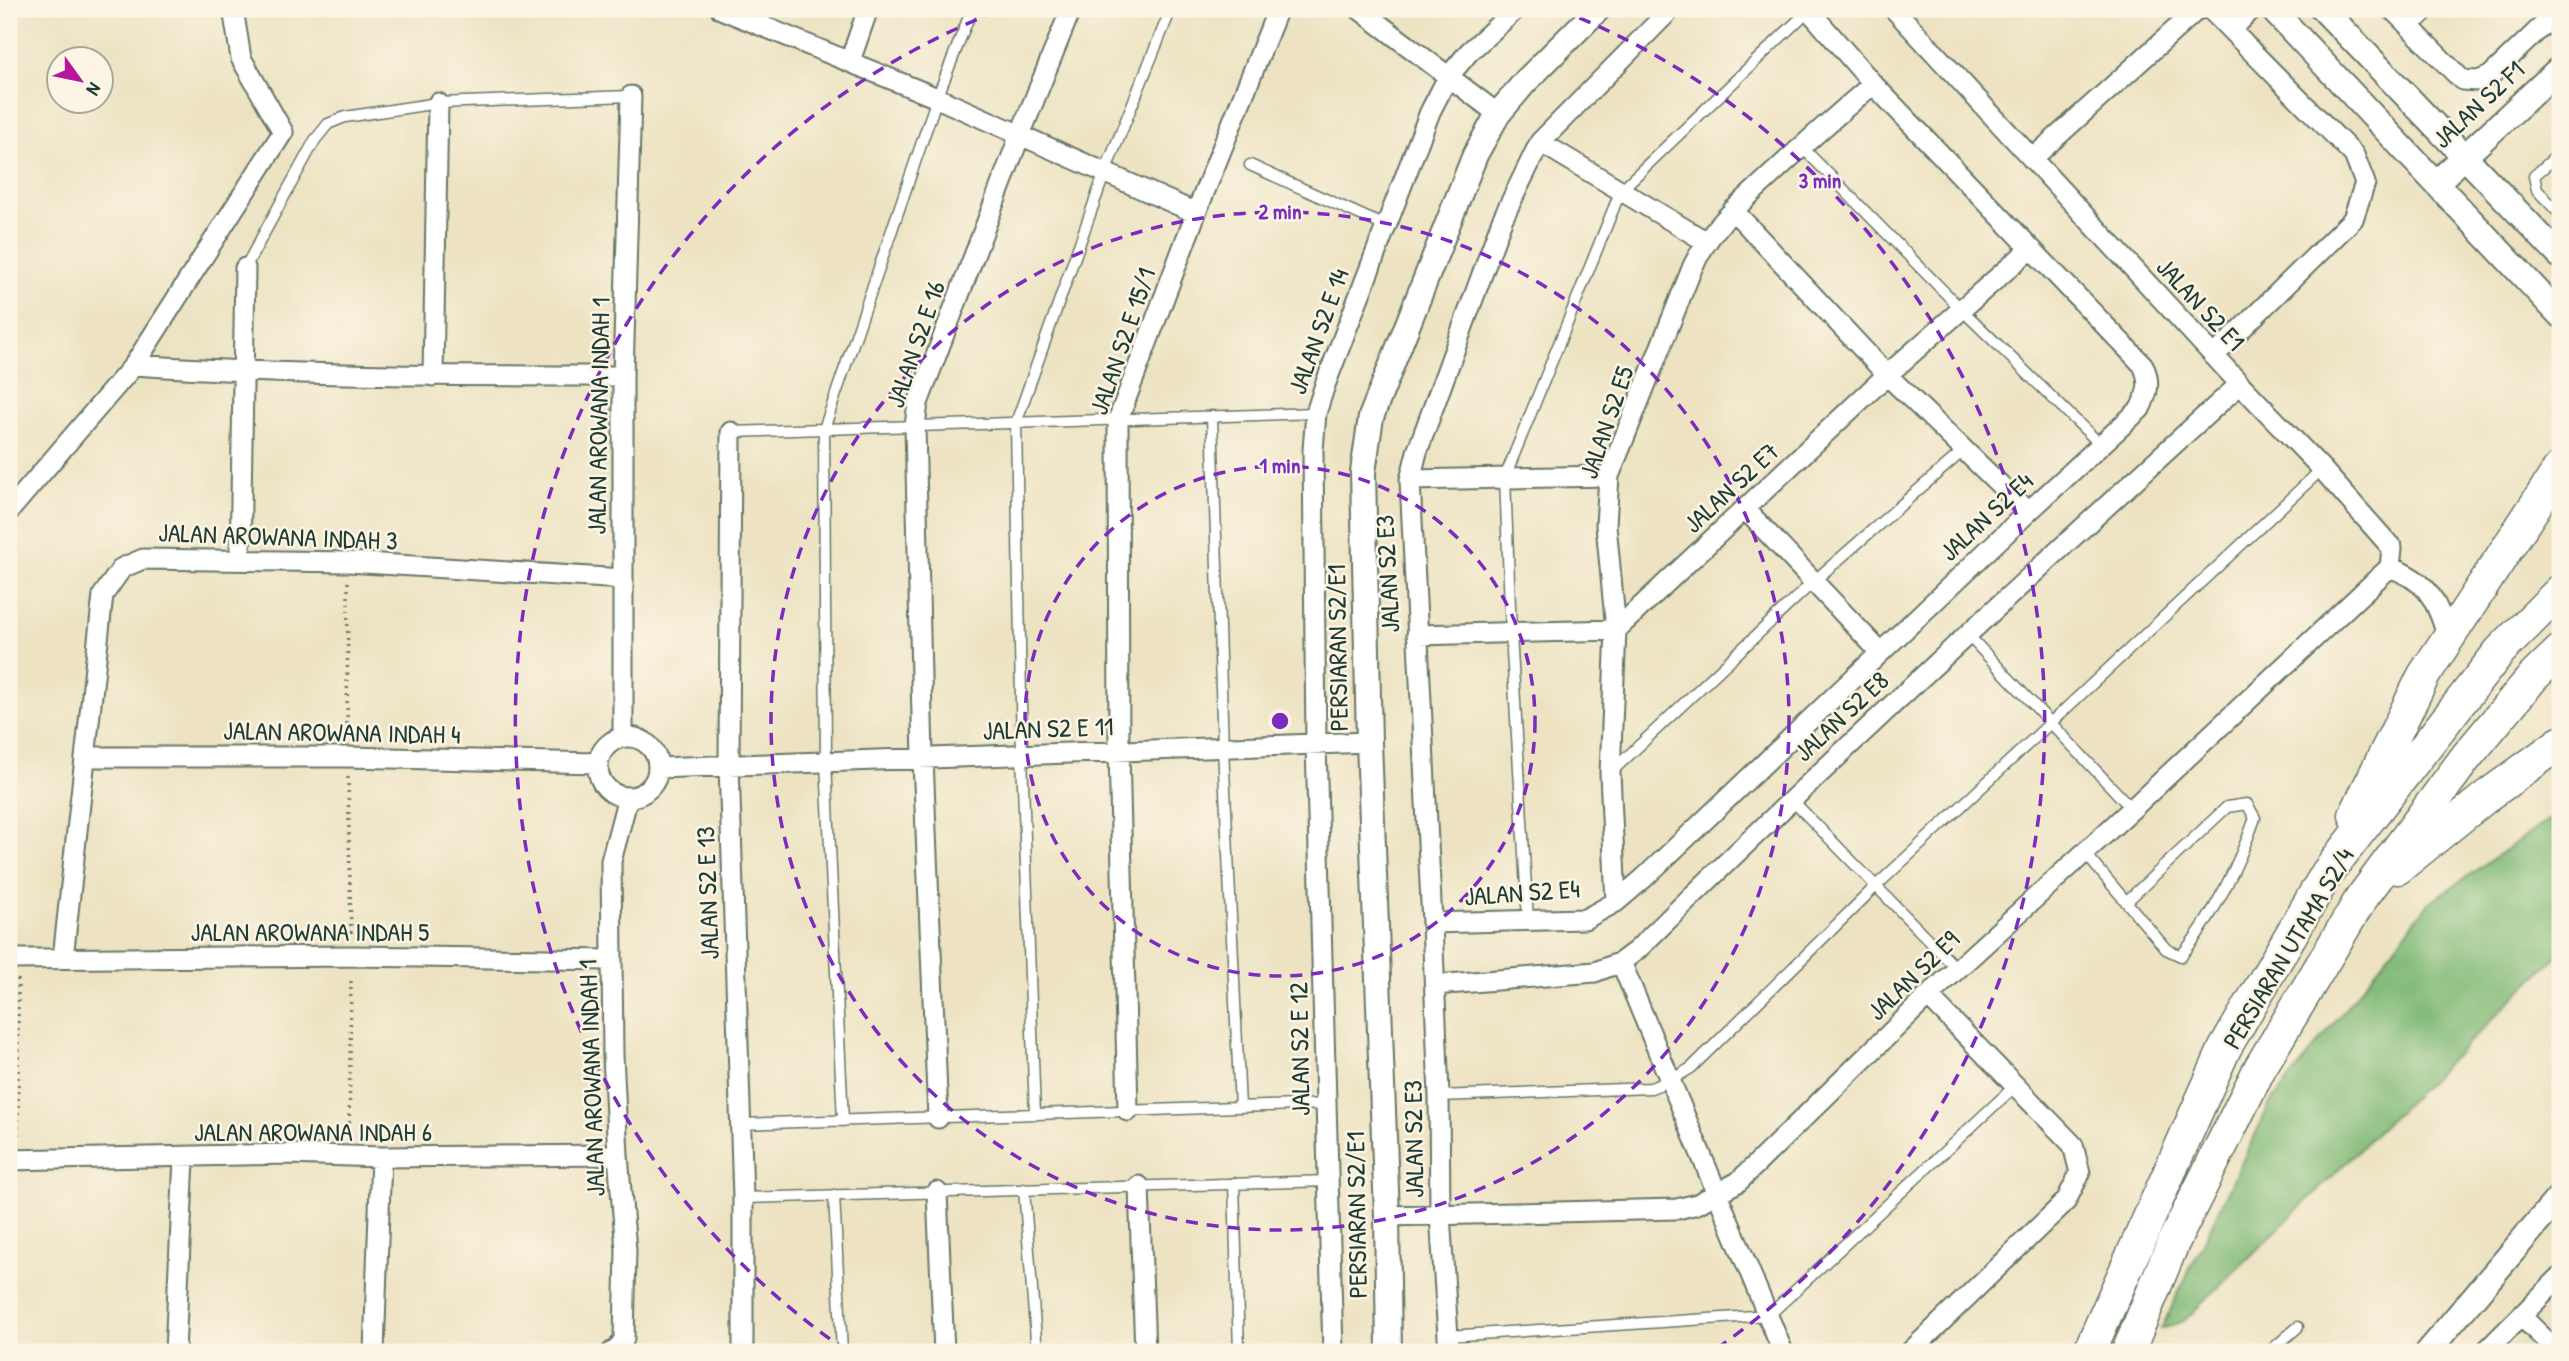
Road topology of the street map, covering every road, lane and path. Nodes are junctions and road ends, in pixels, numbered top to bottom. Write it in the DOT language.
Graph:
graph roads {
  1 [pos="233,9"];
  2 [pos="721,9"];
  3 [pos="868,9"];
  4 [pos="972,9"];
  5 [pos="1071,9"];
  6 [pos="1171,9"];
  7 [pos="1278,9"];
  8 [pos="1516,9"];
  9 [pos="1598,9"];
  10 [pos="1671,9"];
  11 [pos="1809,9"];
  12 [pos="1894,9"];
  13 [pos="2198,9"];
  14 [pos="2210,9"];
  15 [pos="2252,9"];
  16 [pos="2272,9"];
  17 [pos="2323,9"];
  18 [pos="2392,9"];
  19 [pos="2433,9"];
  20 [pos="2560,9"];
  21 [pos="1371,12"];
  22 [pos="763,17"];
  23 [pos="2232,29"];
  24 [pos="2412,29"];
  25 [pos="849,61"];
  26 [pos="2560,68"];
  27 [pos="1448,77"];
  28 [pos="1873,84"];
  29 [pos="631,96"];
  30 [pos="937,98"];
  31 [pos="438,103"];
  32 [pos="1498,114"];
  33 [pos="1020,135"];
  34 [pos="1540,142"];
  35 [pos="1801,146"];
  36 [pos="2560,153"];
  37 [pos="2465,157"];
  38 [pos="2032,159"];
  39 [pos="1250,165"];
  40 [pos="1105,172"];
  41 [pos="2436,183"];
  42 [pos="1622,190"];
  43 [pos="1733,211"];
  44 [pos="1196,213"];
  45 [pos="2560,214"];
  46 [pos="1385,226"];
  47 [pos="1705,241"];
  48 [pos="2030,249"];
  49 [pos="2560,256"];
  50 [pos="245,268"];
  51 [pos="1961,309"];
  52 [pos="2560,315"];
  53 [pos="2214,356"];
  54 [pos="134,365"];
  55 [pos="242,372"];
  56 [pos="1888,375"];
  57 [pos="433,376"];
  58 [pos="623,376"];
  59 [pos="2239,384"];
  60 [pos="1316,413"];
  61 [pos="1212,416"];
  62 [pos="1118,420"];
  63 [pos="1016,423"];
  64 [pos="915,426"];
  65 [pos="824,429"];
  66 [pos="732,432"];
  67 [pos="2101,445"];
  68 [pos="1964,450"];
  69 [pos="2560,468"];
  70 [pos="2322,469"];
  71 [pos="1609,476"];
  72 [pos="1505,477"];
  73 [pos="1410,480"];
  74 [pos="1746,510"];
  75 [pos="9,511"];
  76 [pos="2028,512"];
  77 [pos="240,560"];
  78 [pos="348,562"];
  79 [pos="2390,567"];
  80 [pos="623,579"];
  81 [pos="1814,582"];
  82 [pos="2560,591"];
  83 [pos="1616,631"];
  84 [pos="1967,633"];
  85 [pos="1511,634"];
  86 [pos="1417,635"];
  87 [pos="2449,637"];
  88 [pos="2560,651"];
  89 [pos="1880,652"];
  90 [pos="2049,722"];
  91 [pos="623,737"];
  92 [pos="1369,742"];
  93 [pos="2560,743"];
  94 [pos="1316,744"];
  95 [pos="1223,748"];
  96 [pos="1119,751"];
  97 [pos="1022,755"];
  98 [pos="87,757"];
  99 [pos="347,757"];
  100 [pos="923,758"];
  101 [pos="825,762"];
  102 [pos="598,763"];
  103 [pos="729,765"];
  104 [pos="658,768"];
  105 [pos="1611,773"];
  106 [pos="628,797"];
  107 [pos="1790,799"];
  108 [pos="2132,809"];
  109 [pos="2085,853"];
  110 [pos="2327,873"];
  111 [pos="1876,886"];
  112 [pos="2361,899"];
  113 [pos="1616,902"];
  114 [pos="2126,902"];
  115 [pos="1528,921"];
  116 [pos="1432,923"];
  117 [pos="352,956"];
  118 [pos="63,958"];
  119 [pos="14,959"];
  120 [pos="612,960"];
  121 [pos="1621,962"];
  122 [pos="1957,969"];
  123 [pos="1435,985"];
  124 [pos="1928,996"];
  125 [pos="1671,1080"];
  126 [pos="2015,1086"];
  127 [pos="1439,1096"];
  128 [pos="1327,1104"];
  129 [pos="1240,1107"];
  130 [pos="1129,1111"];
  131 [pos="1035,1114"];
  132 [pos="938,1118"];
  133 [pos="843,1121"];
  134 [pos="741,1124"];
  135 [pos="618,1155"];
  136 [pos="348,1157"];
  137 [pos="381,1157"];
  138 [pos="184,1158"];
  139 [pos="13,1160"];
  140 [pos="1328,1181"];
  141 [pos="1234,1183"];
  142 [pos="1139,1186"];
  143 [pos="1024,1189"];
  144 [pos="937,1192"];
  145 [pos="1719,1194"];
  146 [pos="834,1195"];
  147 [pos="2560,1196"];
  148 [pos="743,1198"];
  149 [pos="1440,1214"];
  150 [pos="1387,1216"];
  151 [pos="2560,1277"];
  152 [pos="1769,1315"];
  153 [pos="2521,1316"];
  154 [pos="2298,1327"];
  155 [pos="1448,1344"];
  156 [pos="175,1352"];
  157 [pos="374,1352"];
  158 [pos="611,1352"];
  159 [pos="743,1352"];
  160 [pos="842,1352"];
  161 [pos="944,1352"];
  162 [pos="1037,1352"];
  163 [pos="1145,1352"];
  164 [pos="1239,1352"];
  165 [pos="1333,1352"];
  166 [pos="1389,1352"];
  167 [pos="1783,1352"];
  168 [pos="1909,1352"];
  169 [pos="2089,1352"];
  170 [pos="2128,1352"];
  171 [pos="2269,1352"];
  172 [pos="2427,1352"];
  173 [pos="2485,1352"];
  174 [pos="2558,1352"];
  1 -- 54 [label="street"];
  2 -- 22 [label="street"];
  3 -- 25 [label="street"];
  4 -- 30 [label="lane"];
  5 -- 33 [label="street, JALAN S2 E 16"];
  6 -- 40 [label="lane"];
  7 -- 44 [label="street, JALAN S2 E 15/1"];
  8 -- 27 [label="street, JALAN S2 E 14"];
  9 -- 32 [label="street, PERSIARAN S2/E1"];
  10 -- 34 [label="street, JALAN S2 E3"];
  11 -- 28 [label="street, JALAN S2 E4"];
  11 -- 42 [label="lane"];
  12 -- 38 [label="street, JALAN S2 E1"];
  13 -- 38 [label="street"];
  14 -- 23 [label="street"];
  15 -- 23 [label="street"];
  16 -- 41 [label="street"];
  17 -- 37 [label="street"];
  18 -- 24 [label="street"];
  19 -- 24 [label="lane"];
  20 -- 24 [label="street"];
  21 -- 27 [label="street"];
  22 -- 25 [label="street"];
  23 -- 53 [label="street"];
  25 -- 30 [label="street"];
  26 -- 37 [label="street, JALAN S2 F1"];
  27 -- 32 [label="street"];
  27 -- 46 [label="street, JALAN S2 E 14"];
  28 -- 35 [label="street, JALAN S2 E5"];
  28 -- 48 [label="street, JALAN S2 E4"];
  29 -- 31 [label="lane"];
  29 -- 58 [label="street, JALAN AROWANA INDAH 1"];
  30 -- 33 [label="street"];
  30 -- 65 [label="lane"];
  31 -- 50 [label="lane"];
  31 -- 57 [label="street"];
  32 -- 92 [label="street, PERSIARAN S2/E1"];
  33 -- 40 [label="street"];
  33 -- 64 [label="street, JALAN S2 E 16"];
  34 -- 42 [label="street"];
  34 -- 73 [label="street, JALAN S2 E3"];
  35 -- 43 [label="street, JALAN S2 E5"];
  35 -- 51 [label="lane"];
  36 -- 45 [label="lane"];
  37 -- 41 [label="street, JALAN S2 F1"];
  37 -- 49 [label="street"];
  38 -- 53 [label="street, JALAN S2 E1"];
  39 -- 46 [label="lane"];
  40 -- 44 [label="street"];
  40 -- 63 [label="lane"];
  41 -- 52 [label="street"];
  42 -- 47 [label="street"];
  42 -- 72 [label="lane"];
  43 -- 47 [label="street, JALAN S2 E5"];
  43 -- 56 [label="street"];
  44 -- 62 [label="street, JALAN S2 E 15/1"];
  46 -- 60 [label="street, JALAN S2 E 14"];
  47 -- 71 [label="street, JALAN S2 E5"];
  48 -- 51 [label="street, JALAN S2 E7"];
  48 -- 67 [label="street, JALAN S2 E4"];
  50 -- 55 [label="street"];
  51 -- 56 [label="street, JALAN S2 E7"];
  51 -- 67 [label="lane"];
  53 -- 59 [label="street, JALAN S2 E1"];
  54 -- 55 [label="street"];
  54 -- 75 [label="street"];
  55 -- 57 [label="street"];
  55 -- 77 [label="street"];
  56 -- 68 [label="street"];
  56 -- 74 [label="street, JALAN S2 E7"];
  57 -- 58 [label="street"];
  58 -- 80 [label="street, JALAN AROWANA INDAH 1"];
  59 -- 70 [label="street, JALAN S2 E1"];
  59 -- 84 [label="street, JALAN S2 E8"];
  60 -- 61 [label="lane"];
  60 -- 94 [label="street, JALAN S2 E 14"];
  61 -- 62 [label="lane"];
  61 -- 95 [label="lane"];
  62 -- 63 [label="lane"];
  62 -- 96 [label="street, JALAN S2 E 15/1"];
  63 -- 64 [label="lane"];
  63 -- 97 [label="lane"];
  64 -- 65 [label="lane"];
  64 -- 100 [label="street, JALAN S2 E 16"];
  65 -- 66 [label="lane"];
  65 -- 101 [label="lane"];
  66 -- 103 [label="street, JALAN S2 E 13"];
  67 -- 76 [label="street, JALAN S2 E4"];
  68 -- 76 [label="street"];
  68 -- 81 [label="lane"];
  69 -- 87 [label="main road"];
  70 -- 79 [label="street, JALAN S2 E1"];
  70 -- 90 [label="lane"];
  71 -- 72 [label="street"];
  71 -- 83 [label="street, JALAN S2 E5"];
  72 -- 73 [label="street"];
  72 -- 85 [label="lane"];
  73 -- 86 [label="street, JALAN S2 E3"];
  74 -- 81 [label="street"];
  74 -- 83 [label="street, JALAN S2 E7"];
  76 -- 89 [label="street, JALAN S2 E4"];
  77 -- 78 [label="street, JALAN AROWANA INDAH 3"];
  77 -- 98 [label="street, JALAN AROWANA INDAH 3"];
  78 -- 80 [label="street, JALAN AROWANA INDAH 3"];
  78 -- 99 [label="path"];
  79 -- 87 [label="street"];
  79 -- 108 [label="street, JALAN S2 E9"];
  80 -- 91 [label="street, JALAN AROWANA INDAH 1"];
  81 -- 89 [label="street"];
  81 -- 105 [label="lane"];
  82 -- 110 [label="main road, PERSIARAN UTAMA S2/4"];
  83 -- 85 [label="street"];
  83 -- 105 [label="street, JALAN S2 E5"];
  84 -- 90 [label="lane"];
  84 -- 107 [label="street, JALAN S2 E8"];
  85 -- 86 [label="street"];
  85 -- 115 [label="lane"];
  86 -- 116 [label="street, JALAN S2 E3"];
  87 -- 110 [label="main road"];
  88 -- 112 [label="main road, PERSIARAN UTAMA S2/4"];
  89 -- 113 [label="street, JALAN S2 E4"];
  90 -- 108 [label="lane"];
  90 -- 111 [label="lane"];
  91 -- 102 [label="street"];
  91 -- 104 [label="street"];
  92 -- 94 [label="street, JALAN S2 E 11"];
  92 -- 150 [label="street, PERSIARAN S2/E1"];
  93 -- 112 [label="main road"];
  94 -- 95 [label="street, JALAN S2 E 11"];
  94 -- 128 [label="street, JALAN S2 E 12"];
  95 -- 96 [label="street, JALAN S2 E 11"];
  95 -- 129 [label="lane"];
  96 -- 97 [label="street, JALAN S2 E 11"];
  96 -- 130 [label="street, JALAN S2 E 15/1"];
  97 -- 100 [label="street, JALAN S2 E 11"];
  97 -- 131 [label="lane"];
  98 -- 99 [label="street, JALAN AROWANA INDAH 4"];
  98 -- 118 [label="street, JALAN AROWANA INDAH 3"];
  99 -- 102 [label="street, JALAN AROWANA INDAH 4"];
  99 -- 117 [label="path"];
  100 -- 101 [label="street, JALAN S2 E 11"];
  100 -- 132 [label="street, JALAN S2 E 16"];
  101 -- 103 [label="street, JALAN S2 E 11"];
  101 -- 133 [label="lane"];
  102 -- 106 [label="street"];
  103 -- 104 [label="street, JALAN S2 E 11"];
  103 -- 134 [label="street, JALAN S2 E 13"];
  104 -- 106 [label="street"];
  105 -- 113 [label="street, JALAN S2 E5"];
  106 -- 120 [label="street, JALAN AROWANA INDAH 1"];
  107 -- 111 [label="lane"];
  107 -- 121 [label="street, JALAN S2 E8"];
  108 -- 109 [label="street, JALAN S2 E9"];
  109 -- 114 [label="lane"];
  109 -- 122 [label="street, JALAN S2 E9"];
  110 -- 169 [label="main road, PERSIARAN UTAMA S2/4"];
  111 -- 122 [label="lane"];
  111 -- 125 [label="lane"];
  112 -- 170 [label="main road, PERSIARAN UTAMA S2/4"];
  113 -- 115 [label="street, JALAN S2 E4"];
  114 -- 114 [label="lane"];
  115 -- 116 [label="street, JALAN S2 E4"];
  116 -- 123 [label="street, JALAN S2 E3"];
  117 -- 118 [label="street, JALAN AROWANA INDAH 5"];
  117 -- 120 [label="street, JALAN AROWANA INDAH 5"];
  117 -- 136 [label="path"];
  118 -- 119 [label="street, JALAN AROWANA INDAH 5"];
  119 -- 139 [label="path"];
  120 -- 135 [label="street, JALAN AROWANA INDAH 1"];
  121 -- 123 [label="street, JALAN S2 E8"];
  121 -- 125 [label="street"];
  122 -- 124 [label="street, JALAN S2 E9"];
  123 -- 127 [label="street, JALAN S2 E3"];
  124 -- 126 [label="street"];
  124 -- 145 [label="street, JALAN S2 E9"];
  125 -- 127 [label="lane"];
  125 -- 145 [label="street"];
  126 -- 152 [label="lane"];
  126 -- 168 [label="street"];
  127 -- 149 [label="street, JALAN S2 E3"];
  128 -- 129 [label="lane"];
  128 -- 140 [label="street, JALAN S2 E 12"];
  129 -- 130 [label="lane"];
  130 -- 131 [label="lane"];
  131 -- 132 [label="lane"];
  132 -- 133 [label="lane"];
  133 -- 134 [label="lane"];
  134 -- 148 [label="street, JALAN S2 E 13"];
  135 -- 137 [label="street, JALAN AROWANA INDAH 6"];
  135 -- 158 [label="street, JALAN AROWANA INDAH 1"];
  136 -- 137 [label="street, JALAN AROWANA INDAH 6"];
  136 -- 138 [label="street, JALAN AROWANA INDAH 6"];
  137 -- 157 [label="street"];
  138 -- 139 [label="street, JALAN AROWANA INDAH 6"];
  138 -- 156 [label="street"];
  140 -- 141 [label="lane"];
  140 -- 165 [label="street, JALAN S2 E 12"];
  141 -- 142 [label="lane"];
  141 -- 164 [label="lane"];
  142 -- 143 [label="lane"];
  142 -- 163 [label="street"];
  143 -- 144 [label="lane"];
  143 -- 162 [label="lane"];
  144 -- 146 [label="lane"];
  144 -- 161 [label="street"];
  145 -- 149 [label="street, JALAN S2 E9"];
  145 -- 152 [label="street"];
  146 -- 148 [label="lane"];
  146 -- 160 [label="lane"];
  147 -- 172 [label="street"];
  148 -- 159 [label="street, JALAN S2 E 13"];
  149 -- 150 [label="street, JALAN S2 E9"];
  149 -- 155 [label="street, JALAN S2 E3"];
  150 -- 166 [label="street, PERSIARAN S2/E1"];
  151 -- 153 [label="street"];
  152 -- 155 [label="lane"];
  152 -- 167 [label="street"];
  153 -- 173 [label="street"];
  153 -- 174 [label="street"];
  154 -- 171 [label="lane"];
}
